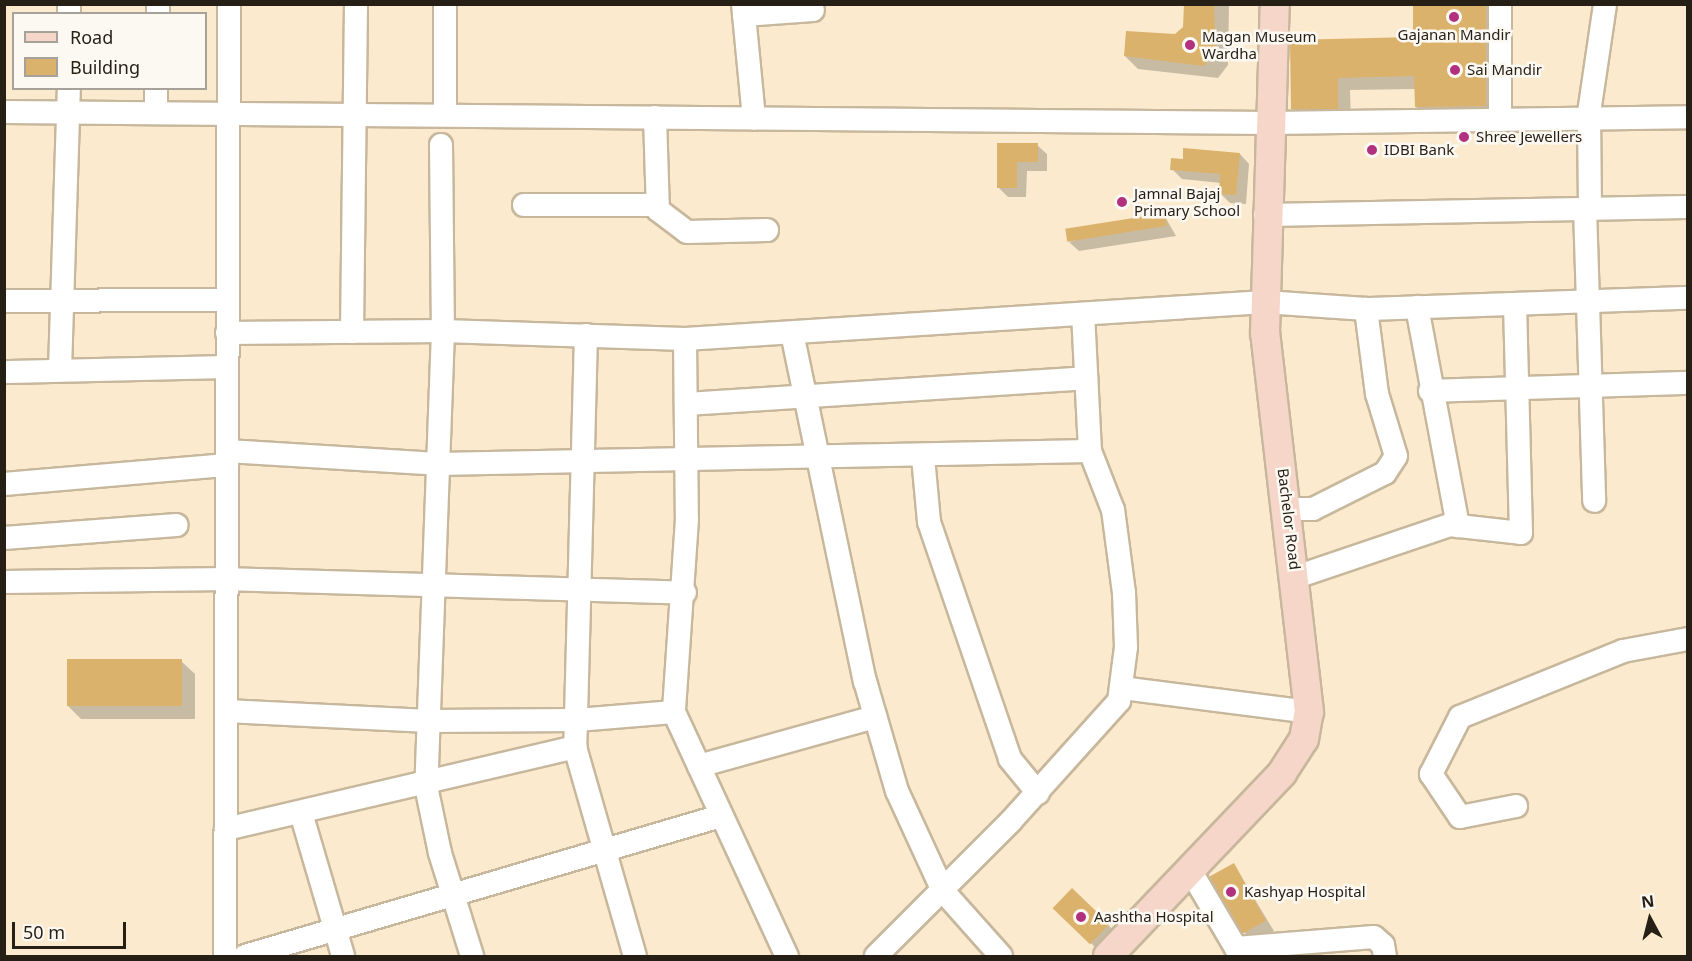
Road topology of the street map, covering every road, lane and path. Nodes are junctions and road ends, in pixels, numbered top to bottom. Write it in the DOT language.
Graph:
graph roads {
  1 [pos="229,4"];
  2 [pos="356,4"];
  3 [pos="445,4"];
  4 [pos="1275,4"];
  5 [pos="1500,4"];
  6 [pos="1605,4"];
  7 [pos="743,10"];
  8 [pos="813,10"];
  9 [pos="69,90"];
  10 [pos="156,90"];
  11 [pos="4,112"];
  12 [pos="69,112"];
  13 [pos="156,113"];
  14 [pos="228,113"];
  15 [pos="356,114"];
  16 [pos="445,115"];
  17 [pos="655,117"];
  18 [pos="1688,117"];
  19 [pos="754,118"];
  20 [pos="1589,118"];
  21 [pos="1500,120"];
  22 [pos="1270,123"];
  23 [pos="441,145"];
  24 [pos="524,205"];
  25 [pos="656,206"];
  26 [pos="1688,207"];
  27 [pos="1587,208"];
  28 [pos="1266,215"];
  29 [pos="767,230"];
  30 [pos="1688,298"];
  31 [pos="227,300"];
  32 [pos="4,301"];
  33 [pos="63,301"];
  34 [pos="1265,302"];
  35 [pos="1586,302"];
  36 [pos="1515,304"];
  37 [pos="1417,307"];
  38 [pos="1366,309"];
  39 [pos="1083,314"];
  40 [pos="443,331"];
  41 [pos="352,332"];
  42 [pos="227,333"];
  43 [pos="792,333"];
  44 [pos="586,335"];
  45 [pos="685,339"];
  46 [pos="227,367"];
  47 [pos="60,370"];
  48 [pos="4,372"];
  49 [pos="1086,378"];
  50 [pos="1688,384"];
  51 [pos="1589,388"];
  52 [pos="1520,389"];
  53 [pos="1430,391"];
  54 [pos="804,399"];
  55 [pos="686,404"];
  56 [pos="1090,451"];
  57 [pos="923,457"];
  58 [pos="227,458"];
  59 [pos="816,460"];
  60 [pos="584,461"];
  61 [pos="686,463"];
  62 [pos="438,464"];
  63 [pos="4,484"];
  64 [pos="1594,501"];
  65 [pos="1287,509"];
  66 [pos="177,525"];
  67 [pos="1458,526"];
  68 [pos="4,538"];
  69 [pos="1296,577"];
  70 [pos="226,579"];
  71 [pos="4,582"];
  72 [pos="434,588"];
  73 [pos="583,593"];
  74 [pos="685,593"];
  75 [pos="1688,639"];
  76 [pos="1122,688"];
  77 [pos="226,711"];
  78 [pos="674,712"];
  79 [pos="1309,712"];
  80 [pos="876,717"];
  81 [pos="577,720"];
  82 [pos="429,721"];
  83 [pos="575,747"];
  84 [pos="699,766"];
  85 [pos="426,786"];
  86 [pos="1038,793"];
  87 [pos="1516,806"];
  88 [pos="301,813"];
  89 [pos="721,816"];
  90 [pos="225,829"];
  91 [pos="605,849"];
  92 [pos="1190,870"];
  93 [pos="943,891"];
  94 [pos="451,893"];
  95 [pos="334,927"];
  96 [pos="225,957"];
  97 [pos="245,957"];
  98 [pos="343,957"];
  99 [pos="472,957"];
  100 [pos="635,957"];
  101 [pos="787,957"];
  102 [pos="876,957"];
  103 [pos="1000,957"];
  104 [pos="1108,957"];
  105 [pos="1385,957"];
  1 -- 14 [label="street"];
  2 -- 15 [label="street"];
  3 -- 16 [label="street"];
  4 -- 22 [label="main road, Bachelor Road"];
  5 -- 21 [label="street"];
  6 -- 20 [label="street"];
  7 -- 8 [label="street"];
  7 -- 19 [label="street"];
  9 -- 12 [label="street"];
  10 -- 13 [label="street"];
  11 -- 12 [label="street"];
  12 -- 13 [label="street"];
  12 -- 33 [label="street"];
  13 -- 14 [label="street"];
  14 -- 15 [label="street"];
  14 -- 31 [label="street"];
  15 -- 16 [label="street"];
  15 -- 41 [label="street"];
  16 -- 17 [label="street"];
  17 -- 19 [label="street"];
  17 -- 25 [label="street"];
  18 -- 20 [label="street"];
  19 -- 22 [label="street"];
  20 -- 21 [label="street"];
  20 -- 27 [label="street"];
  21 -- 22 [label="street"];
  22 -- 28 [label="main road, Bachelor Road"];
  23 -- 40 [label="street"];
  24 -- 25 [label="street"];
  25 -- 29 [label="street"];
  26 -- 27 [label="street"];
  27 -- 28 [label="street"];
  27 -- 35 [label="street"];
  28 -- 34 [label="main road, Bachelor Road"];
  30 -- 35 [label="street"];
  31 -- 33 [label="street"];
  31 -- 42 [label="street"];
  32 -- 33 [label="street"];
  33 -- 47 [label="street"];
  34 -- 38 [label="street"];
  34 -- 39 [label="street"];
  34 -- 65 [label="main road, Bachelor Road"];
  35 -- 36 [label="street"];
  35 -- 51 [label="street"];
  36 -- 37 [label="street"];
  36 -- 52 [label="street"];
  37 -- 38 [label="street"];
  37 -- 53 [label="street"];
  38 -- 65 [label="street"];
  39 -- 43 [label="street"];
  39 -- 49 [label="street"];
  40 -- 41 [label="street"];
  40 -- 44 [label="street"];
  40 -- 62 [label="street"];
  41 -- 42 [label="street"];
  42 -- 46 [label="street"];
  43 -- 45 [label="street"];
  43 -- 54 [label="street"];
  44 -- 45 [label="street"];
  44 -- 60 [label="street"];
  45 -- 55 [label="street"];
  46 -- 47 [label="street"];
  46 -- 58 [label="street"];
  47 -- 48 [label="street"];
  49 -- 54 [label="street"];
  49 -- 56 [label="street"];
  50 -- 51 [label="street"];
  51 -- 52 [label="street"];
  51 -- 64 [label="street"];
  52 -- 53 [label="street"];
  52 -- 67 [label="street"];
  53 -- 67 [label="street"];
  54 -- 55 [label="street"];
  54 -- 59 [label="street"];
  55 -- 61 [label="street"];
  56 -- 57 [label="street"];
  56 -- 76 [label="street"];
  57 -- 59 [label="street"];
  57 -- 86 [label="street"];
  58 -- 62 [label="street"];
  58 -- 63 [label="street"];
  58 -- 70 [label="street"];
  59 -- 61 [label="street"];
  59 -- 80 [label="street"];
  60 -- 61 [label="street"];
  60 -- 62 [label="street"];
  60 -- 73 [label="street"];
  61 -- 74 [label="street"];
  62 -- 72 [label="street"];
  65 -- 69 [label="main road, Bachelor Road"];
  66 -- 68 [label="street"];
  67 -- 69 [label="street"];
  69 -- 79 [label="main road, Bachelor Road"];
  70 -- 71 [label="street"];
  70 -- 72 [label="street"];
  70 -- 77 [label="street"];
  72 -- 73 [label="street"];
  72 -- 82 [label="street"];
  73 -- 74 [label="street"];
  73 -- 81 [label="street"];
  74 -- 78 [label="street"];
  75 -- 87 [label="street"];
  76 -- 79 [label="street"];
  76 -- 86 [label="street"];
  77 -- 82 [label="street"];
  77 -- 90 [label="street"];
  78 -- 81 [label="street"];
  78 -- 84 [label="street"];
  79 -- 92 [label="main road, Bachelor Road"];
  80 -- 84 [label="street"];
  80 -- 93 [label="street"];
  81 -- 82 [label="street"];
  81 -- 83 [label="street"];
  82 -- 85 [label="street"];
  83 -- 85 [label="street"];
  83 -- 91 [label="street"];
  84 -- 89 [label="street"];
  85 -- 88 [label="street"];
  85 -- 94 [label="street"];
  86 -- 93 [label="street"];
  88 -- 90 [label="street"];
  88 -- 95 [label="street"];
  89 -- 91 [label="street"];
  89 -- 101 [label="street"];
  90 -- 96 [label="street"];
  91 -- 94 [label="street"];
  91 -- 100 [label="street"];
  92 -- 104 [label="main road, Bachelor Road"];
  92 -- 105 [label="street"];
  93 -- 102 [label="street"];
  93 -- 103 [label="street"];
  94 -- 95 [label="street"];
  94 -- 99 [label="street"];
  95 -- 97 [label="street"];
  95 -- 98 [label="street"];
}
